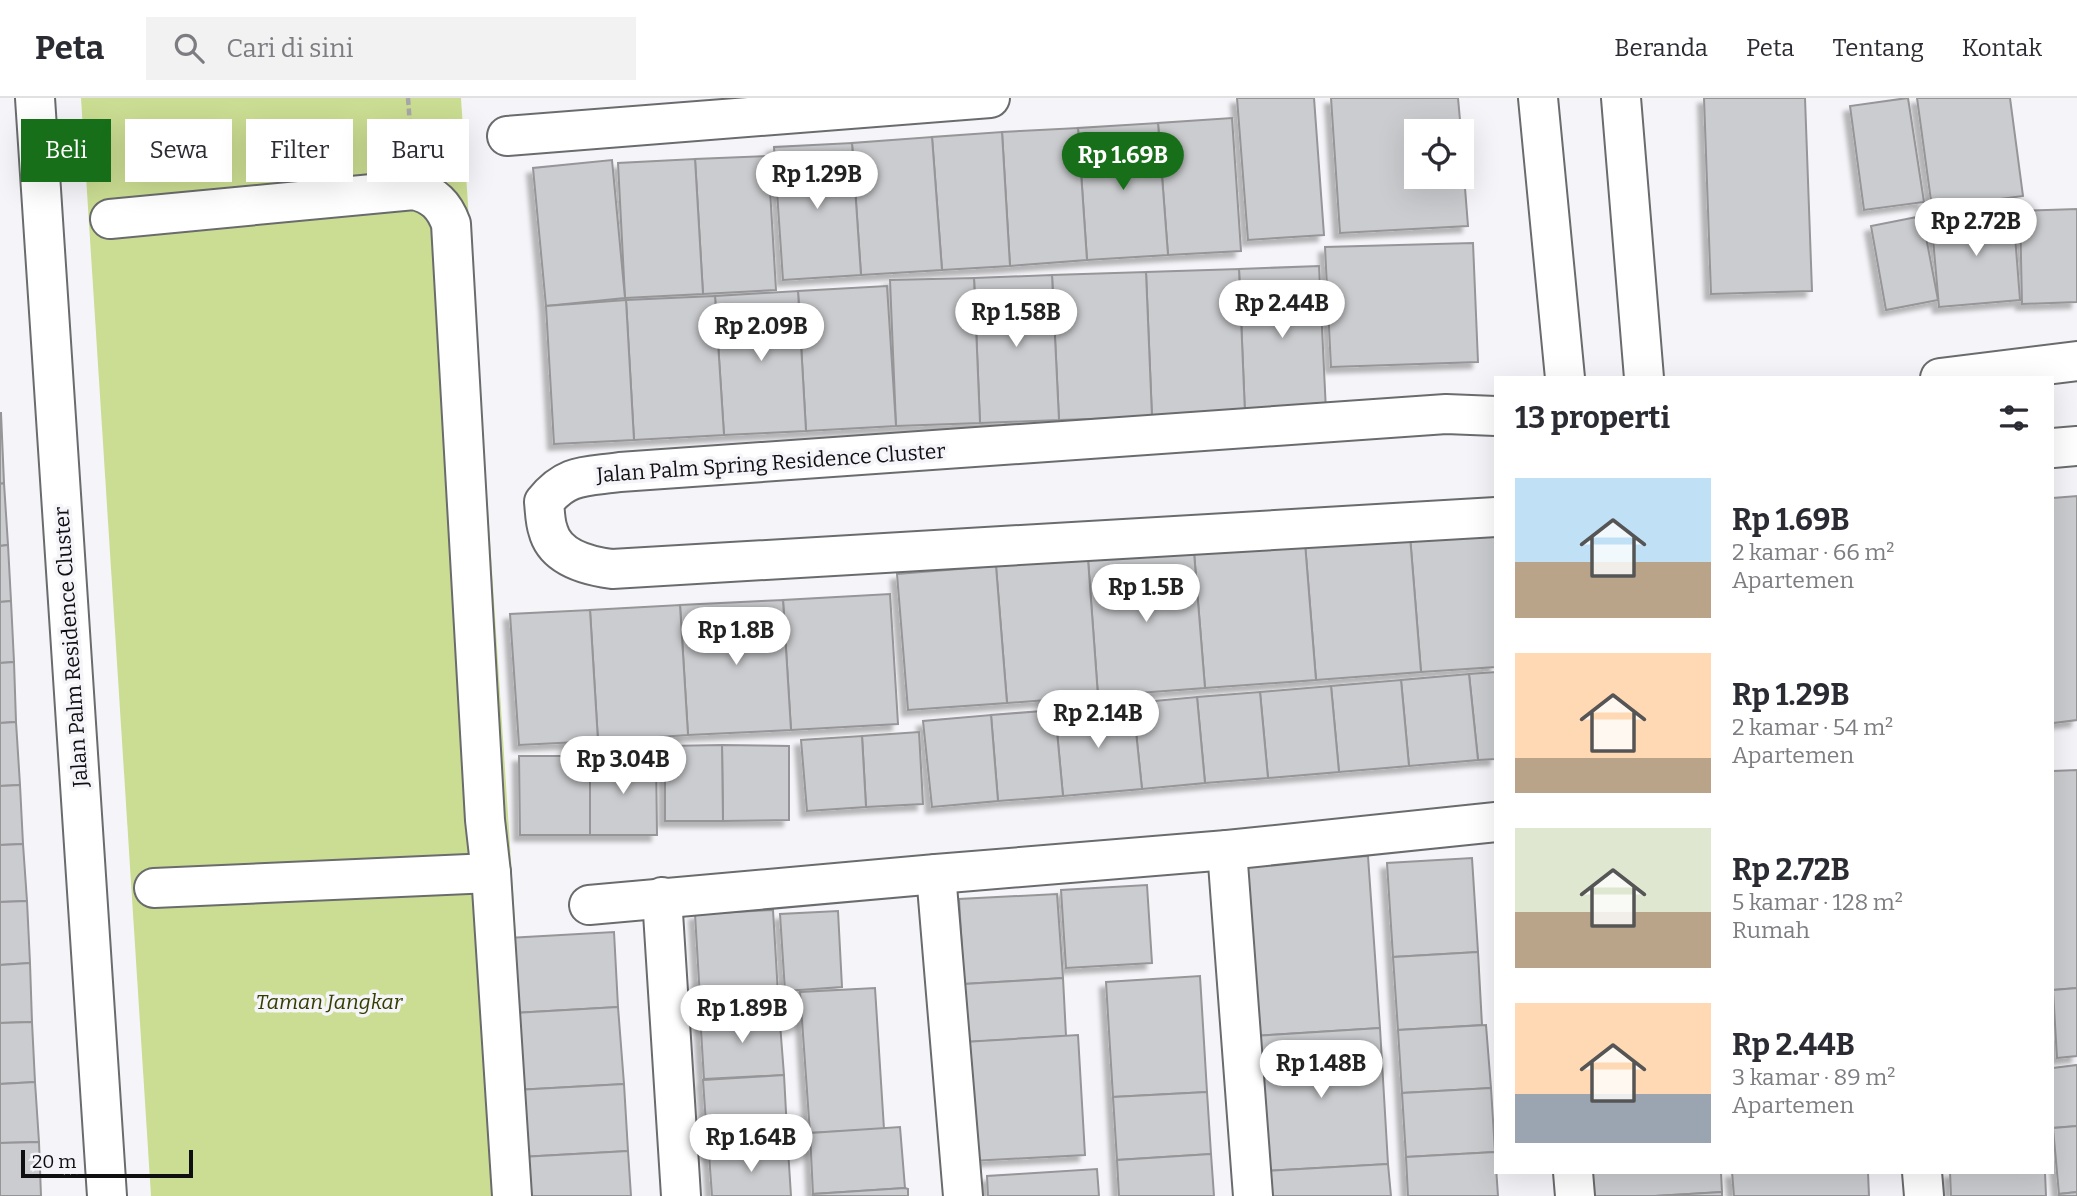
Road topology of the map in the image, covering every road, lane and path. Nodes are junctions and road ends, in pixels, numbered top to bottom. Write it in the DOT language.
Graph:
graph roads {
  1 [pos="35,98"];
  2 [pos="990,98"];
  3 [pos="1538,98"];
  4 [pos="1622,98"];
  5 [pos="694,110"];
  6 [pos="508,136"];
  7 [pos="110,219"];
  8 [pos="2077,361"];
  9 [pos="1565,376"];
  10 [pos="1644,376"];
  11 [pos="1956,376"];
  12 [pos="1494,416"];
  13 [pos="2077,446"];
  14 [pos="2054,449"];
  15 [pos="1494,517"];
  16 [pos="1494,822"];
  17 [pos="1227,850"];
  18 [pos="491,873"];
  19 [pos="936,874"];
  20 [pos="154,888"];
  21 [pos="662,897"];
  22 [pos="589,905"];
  23 [pos="1573,1174"];
  24 [pos="1922,1174"];
  25 [pos="107,1196"];
  26 [pos="512,1196"];
  27 [pos="681,1196"];
  28 [pos="963,1196"];
  29 [pos="1253,1196"];
  30 [pos="1575,1196"];
  31 [pos="1924,1196"];
  1 -- 25 [label="street, Jalan Palm Residence Cluster"];
  2 -- 5 [label="street"];
  3 -- 9 [label="street"];
  4 -- 10 [label="street"];
  5 -- 6 [label="street"];
  7 -- 18 [label="street"];
  8 -- 11 [label="street"];
  12 -- 15 [label="street, Jalan Palm Spring Residence Cluster"];
  13 -- 14 [label="street"];
  16 -- 17 [label="street"];
  17 -- 19 [label="street"];
  17 -- 29 [label="street"];
  18 -- 20 [label="street"];
  18 -- 26 [label="street"];
  19 -- 21 [label="street"];
  19 -- 28 [label="street"];
  21 -- 22 [label="street"];
  21 -- 27 [label="street"];
  23 -- 30 [label="street"];
  24 -- 31 [label="street"];
}
